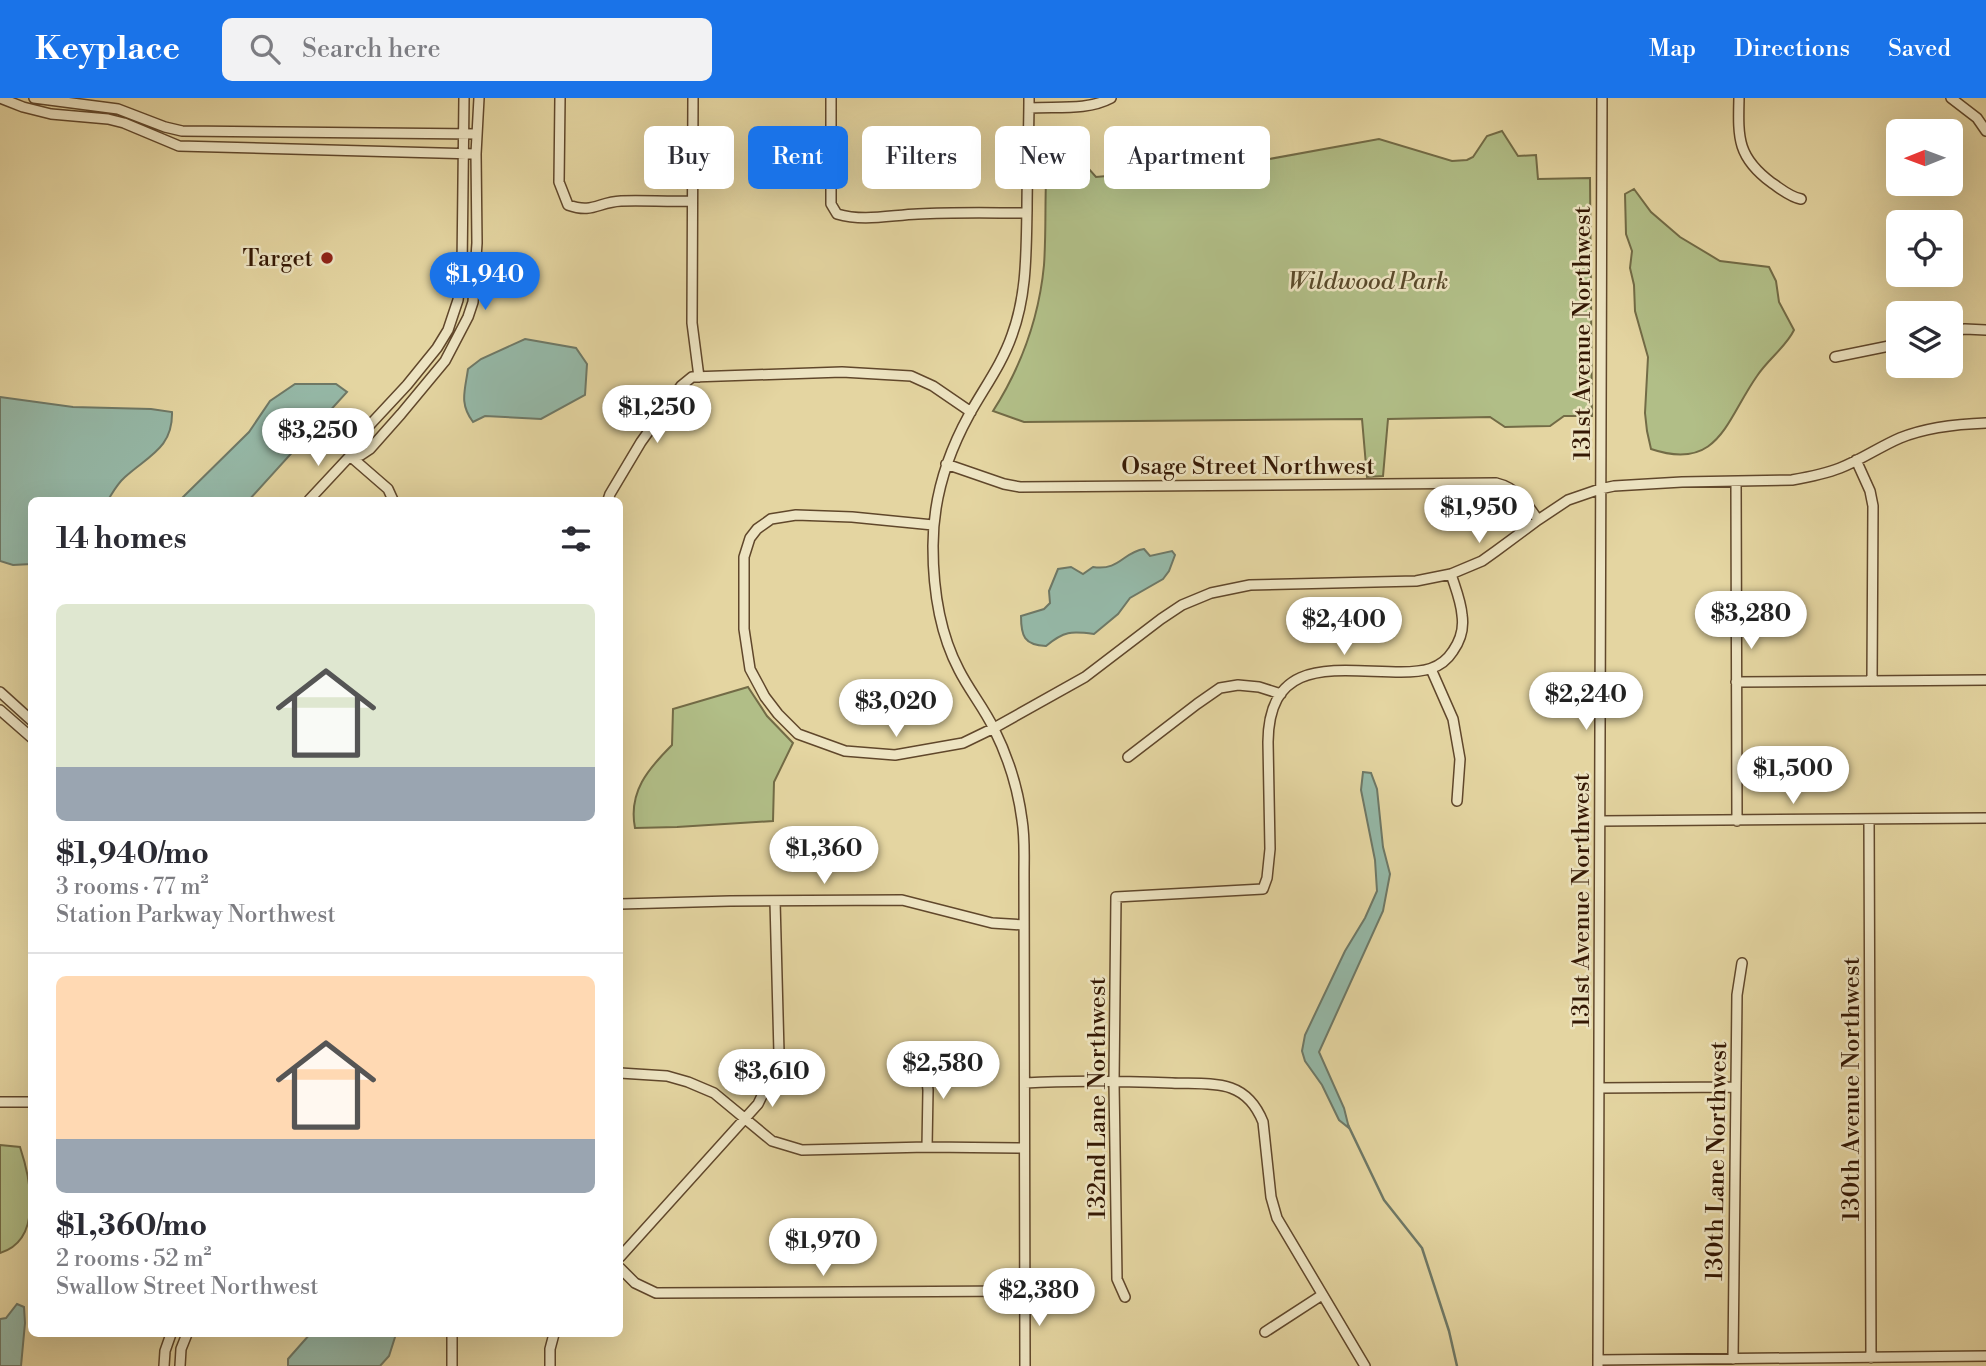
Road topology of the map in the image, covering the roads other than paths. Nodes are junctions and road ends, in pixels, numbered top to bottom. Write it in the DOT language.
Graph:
graph roads {
  1 [pos="0,98"];
  2 [pos="34,98"];
  3 [pos="464,98"];
  4 [pos="479,98"];
  5 [pos="560,98"];
  6 [pos="693,98"];
  7 [pos="831,98"];
  8 [pos="1111,98"];
  9 [pos="1602,98"];
  10 [pos="1739,98"];
  11 [pos="1951,98"];
  12 [pos="1029,103"];
  13 [pos="1986,131"];
  14 [pos="463,134"];
  15 [pos="477,134"];
  16 [pos="463,153"];
  17 [pos="476,154"];
  18 [pos="1801,199"];
  19 [pos="692,201"];
  20 [pos="1027,214"];
  21 [pos="477,243"];
  22 [pos="462,244"];
  23 [pos="1963,329"];
  24 [pos="1986,330"];
  25 [pos="1886,347"];
  26 [pos="1835,357"];
  27 [pos="699,377"];
  28 [pos="971,412"];
  29 [pos="1986,423"];
  30 [pos="350,456"];
  31 [pos="1856,460"];
  32 [pos="947,464"];
  33 [pos="1736,482"];
  34 [pos="1600,489"];
  35 [pos="312,497"];
  36 [pos="392,497"];
  37 [pos="609,497"];
  38 [pos="1538,520"];
  39 [pos="933,525"];
  40 [pos="1451,574"];
  41 [pos="1431,669"];
  42 [pos="1986,680"];
  43 [pos="1872,681"];
  44 [pos="1736,682"];
  45 [pos="0,692"];
  46 [pos="1281,694"];
  47 [pos="0,710"];
  48 [pos="28,716"];
  49 [pos="994,728"];
  50 [pos="28,734"];
  51 [pos="1128,757"];
  52 [pos="1457,801"];
  53 [pos="1986,818"];
  54 [pos="1870,820"];
  55 [pos="1601,821"];
  56 [pos="1737,821"];
  57 [pos="775,901"];
  58 [pos="623,904"];
  59 [pos="1024,925"];
  60 [pos="1742,963"];
  61 [pos="924,1055"];
  62 [pos="623,1073"];
  63 [pos="1114,1082"];
  64 [pos="1025,1083"];
  65 [pos="1735,1087"];
  66 [pos="1599,1088"];
  67 [pos="0,1102"];
  68 [pos="28,1102"];
  69 [pos="745,1119"];
  70 [pos="927,1147"];
  71 [pos="1024,1148"];
  72 [pos="623,1254"];
  73 [pos="623,1271"];
  74 [pos="1024,1291"];
  75 [pos="1322,1295"];
  76 [pos="1125,1297"];
  77 [pos="1265,1332"];
  78 [pos="170,1337"];
  79 [pos="186,1337"];
  80 [pos="452,1337"];
  81 [pos="553,1337"];
  82 [pos="1986,1356"];
  83 [pos="1871,1358"];
  84 [pos="1733,1359"];
  85 [pos="1818,1362"];
  86 [pos="1598,1363"];
  87 [pos="164,1366"];
  88 [pos="180,1366"];
  89 [pos="452,1366"];
  90 [pos="550,1366"];
  91 [pos="1025,1366"];
  92 [pos="1366,1366"];
  1 -- 16 [label="street"];
  2 -- 14 [label="street"];
  3 -- 14 [label="street"];
  4 -- 15 [label="street"];
  5 -- 19 [label="street"];
  6 -- 19 [label="street"];
  7 -- 20 [label="street"];
  8 -- 12 [label="street"];
  9 -- 34 [label="street, 131st Avenue Northwest"];
  10 -- 18 [label="street"];
  11 -- 13 [label="street"];
  12 -- 20 [label="street"];
  14 -- 15 [label="street"];
  14 -- 16 [label="street"];
  15 -- 17 [label="street"];
  16 -- 17 [label="street"];
  16 -- 22 [label="street"];
  17 -- 21 [label="street"];
  19 -- 27 [label="street"];
  20 -- 28 [label="street"];
  21 -- 22 [label="street"];
  21 -- 30 [label="street"];
  22 -- 30 [label="street"];
  23 -- 24 [label="street"];
  25 -- 26 [label="street"];
  27 -- 28 [label="street"];
  27 -- 37 [label="street"];
  28 -- 32 [label="street"];
  29 -- 31 [label="street"];
  30 -- 35 [label="street"];
  30 -- 36 [label="street"];
  31 -- 33 [label="street"];
  31 -- 43 [label="street"];
  32 -- 38 [label="street, Osage Street Northwest"];
  32 -- 39 [label="street"];
  33 -- 34 [label="street"];
  33 -- 44 [label="street"];
  34 -- 38 [label="street"];
  34 -- 55 [label="street, 131st Avenue Northwest"];
  38 -- 40 [label="street"];
  39 -- 49 [label="street"];
  39 -- 49 [label="street"];
  40 -- 41 [label="street"];
  40 -- 49 [label="street"];
  41 -- 46 [label="street"];
  41 -- 52 [label="street"];
  42 -- 43 [label="street"];
  43 -- 44 [label="street"];
  44 -- 56 [label="street"];
  45 -- 48 [label="street"];
  46 -- 51 [label="street"];
  46 -- 63 [label="street, 132nd Lane Northwest"];
  47 -- 50 [label="street"];
  49 -- 59 [label="street"];
  53 -- 54 [label="street"];
  54 -- 56 [label="street"];
  54 -- 83 [label="street, 130th Avenue Northwest"];
  55 -- 56 [label="street"];
  55 -- 66 [label="street, 131st Avenue Northwest"];
  57 -- 58 [label="street"];
  57 -- 59 [label="street"];
  57 -- 69 [label="street"];
  59 -- 64 [label="street"];
  60 -- 65 [label="street, 130th Lane Northwest"];
  61 -- 70 [label="street"];
  62 -- 69 [label="street"];
  63 -- 64 [label="street"];
  63 -- 75 [label="street"];
  63 -- 76 [label="street, 132nd Lane Northwest"];
  64 -- 71 [label="street"];
  65 -- 66 [label="street"];
  65 -- 84 [label="street, 130th Lane Northwest"];
  66 -- 86 [label="street, 131st Avenue Northwest"];
  67 -- 68 [label="street"];
  69 -- 70 [label="street"];
  69 -- 72 [label="street"];
  70 -- 71 [label="street"];
  71 -- 74 [label="street"];
  73 -- 74 [label="street"];
  74 -- 91 [label="street"];
  75 -- 77 [label="street"];
  75 -- 92 [label="street"];
  78 -- 87 [label="street"];
  79 -- 88 [label="street"];
  80 -- 89 [label="street"];
  81 -- 90 [label="street"];
  82 -- 83 [label="street"];
  83 -- 85 [label="street"];
  84 -- 85 [label="street"];
  84 -- 86 [label="street"];
}
